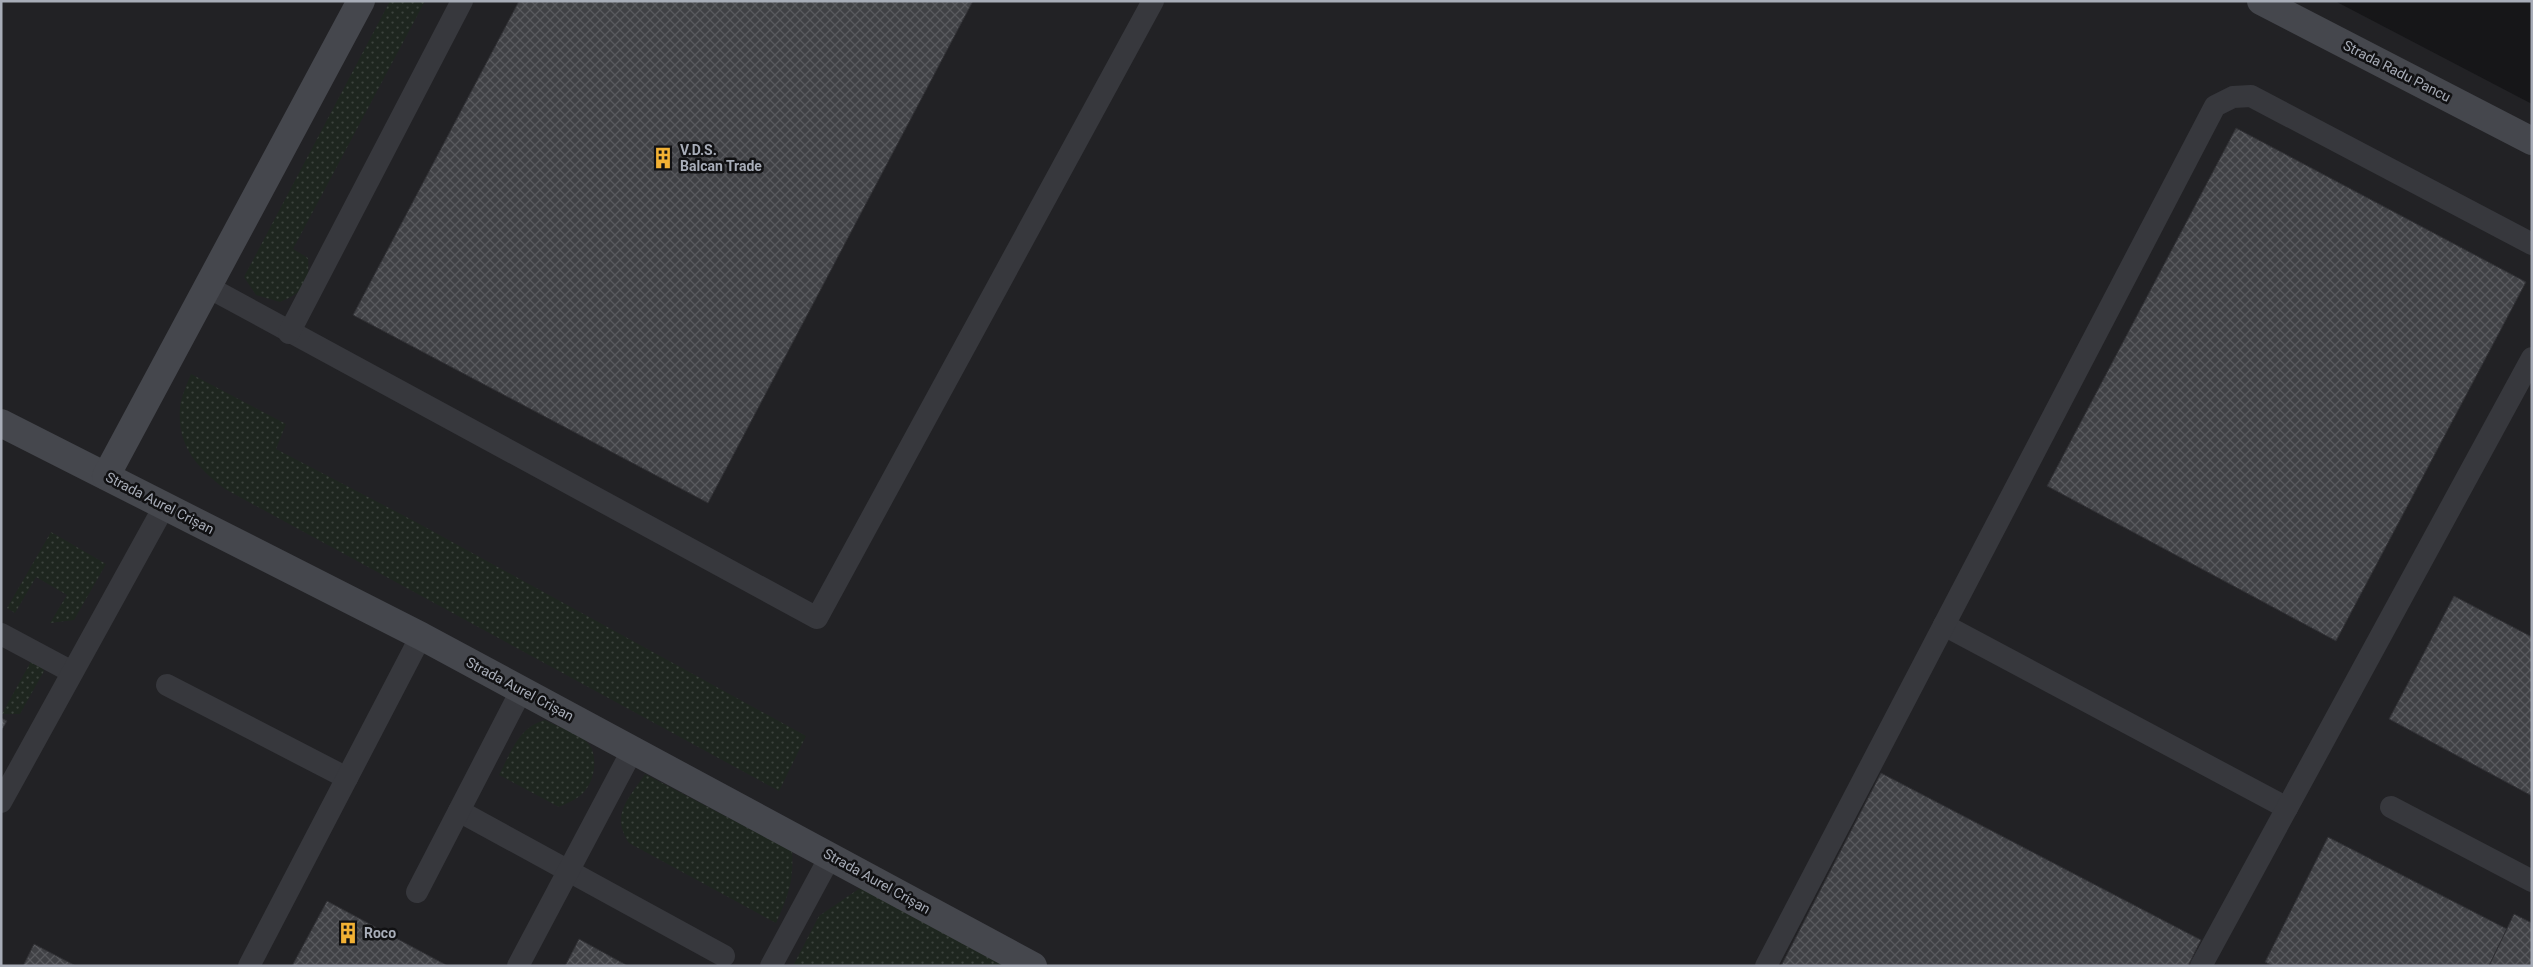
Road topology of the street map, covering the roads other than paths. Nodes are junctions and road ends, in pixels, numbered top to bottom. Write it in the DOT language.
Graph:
graph roads {
  1 [pos="361,1"];
  2 [pos="462,1"];
  3 [pos="1153,1"];
  4 [pos="2262,1"];
  5 [pos="2532,141"];
  6 [pos="2532,244"];
  7 [pos="208,288"];
  8 [pos="289,332"];
  9 [pos="2532,358"];
  10 [pos="1,422"];
  11 [pos="106,476"];
  12 [pos="165,505"];
  13 [pos="1944,626"];
  14 [pos="1,634"];
  15 [pos="420,636"];
  16 [pos="72,672"];
  17 [pos="167,685"];
  18 [pos="522,691"];
  19 [pos="633,749"];
  20 [pos="347,778"];
  21 [pos="1,802"];
  22 [pos="2391,807"];
  23 [pos="2287,808"];
  24 [pos="459,811"];
  25 [pos="831,856"];
  26 [pos="568,872"];
  27 [pos="2532,881"];
  28 [pos="417,892"];
  29 [pos="724,956"];
  30 [pos="249,966"];
  31 [pos="518,966"];
  32 [pos="772,966"];
  33 [pos="1033,966"];
  34 [pos="1766,966"];
  35 [pos="2201,966"];
  1 -- 7 [label="main road"];
  2 -- 8 [label="lane"];
  3 -- 8 [label="lane"];
  4 -- 5 [label="main road, Strada Radu Pancu"];
  6 -- 13 [label="lane"];
  7 -- 8 [label="lane"];
  7 -- 11 [label="main road"];
  9 -- 23 [label="lane"];
  10 -- 11 [label="main road, Strada Aurel Crișan"];
  11 -- 12 [label="main road, Strada Aurel Crișan"];
  12 -- 15 [label="main road, Strada Aurel Crișan"];
  12 -- 16 [label="lane"];
  13 -- 23 [label="lane"];
  13 -- 34 [label="lane"];
  14 -- 16 [label="lane"];
  15 -- 18 [label="main road, Strada Aurel Crișan"];
  15 -- 20 [label="lane"];
  16 -- 21 [label="lane"];
  17 -- 20 [label="lane"];
  18 -- 19 [label="main road, Strada Aurel Crișan"];
  18 -- 24 [label="lane"];
  19 -- 25 [label="main road, Strada Aurel Crișan"];
  19 -- 26 [label="lane"];
  20 -- 30 [label="lane"];
  22 -- 27 [label="lane"];
  23 -- 35 [label="lane"];
  24 -- 26 [label="lane"];
  24 -- 28 [label="lane"];
  25 -- 32 [label="lane"];
  25 -- 33 [label="main road, Strada Aurel Crișan"];
  26 -- 29 [label="lane"];
  26 -- 31 [label="lane"];
}
